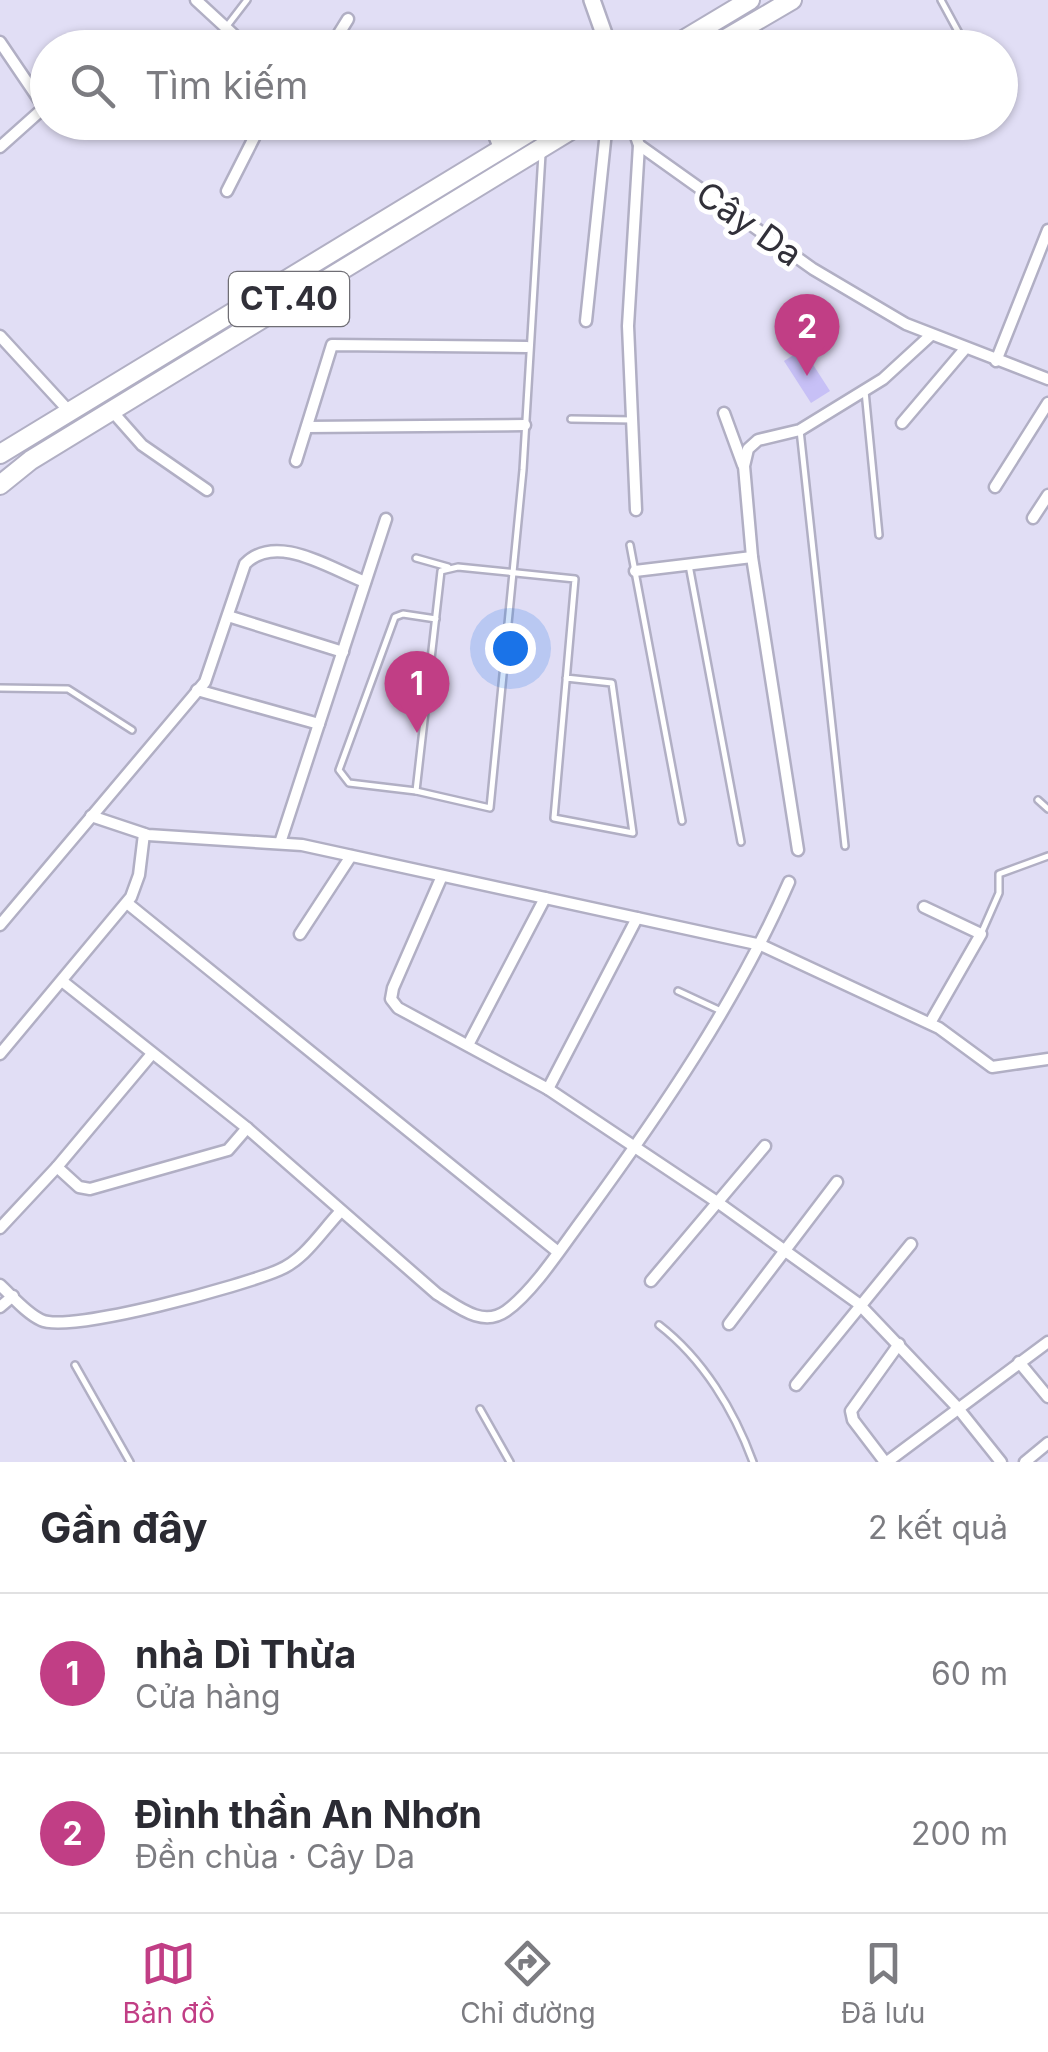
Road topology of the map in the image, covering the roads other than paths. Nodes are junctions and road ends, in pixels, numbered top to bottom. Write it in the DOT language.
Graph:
graph roads {
  1 [pos="196,0"];
  2 [pos="247,0"];
  3 [pos="592,0"];
  4 [pos="750,0"];
  5 [pos="792,0"];
  6 [pos="941,0"];
  7 [pos="348,19"];
  8 [pos="227,26"];
  9 [pos="231,30"];
  10 [pos="341,30"];
  11 [pos="603,30"];
  12 [pos="700,30"];
  13 [pos="741,30"];
  14 [pos="957,30"];
  15 [pos="0,42"];
  16 [pos="30,84"];
  17 [pos="30,120"];
  18 [pos="253,140"];
  19 [pos="496,140"];
  20 [pos="516,140"];
  21 [pos="552,140"];
  22 [pos="604,140"];
  23 [pos="637,140"];
  24 [pos="639,145"];
  25 [pos="0,146"];
  26 [pos="542,146"];
  27 [pos="500,150"];
  28 [pos="228,191"];
  29 [pos="1048,230"];
  30 [pos="586,321"];
  31 [pos="931,335"];
  32 [pos="0,336"];
  33 [pos="527,347"];
  34 [pos="964,350"];
  35 [pos="996,361"];
  36 [pos="1048,379"];
  37 [pos="865,390"];
  38 [pos="1048,403"];
  39 [pos="111,410"];
  40 [pos="68,411"];
  41 [pos="724,413"];
  42 [pos="571,419"];
  43 [pos="634,420"];
  44 [pos="902,422"];
  45 [pos="525,424"];
  46 [pos="307,427"];
  47 [pos="800,430"];
  48 [pos="0,454"];
  49 [pos="296,461"];
  50 [pos="744,466"];
  51 [pos="0,484"];
  52 [pos="995,487"];
  53 [pos="206,490"];
  54 [pos="1048,495"];
  55 [pos="636,510"];
  56 [pos="1033,518"];
  57 [pos="386,519"];
  58 [pos="879,535"];
  59 [pos="630,545"];
  60 [pos="752,557"];
  61 [pos="416,558"];
  62 [pos="688,562"];
  63 [pos="448,566"];
  64 [pos="515,571"];
  65 [pos="635,571"];
  66 [pos="365,582"];
  67 [pos="228,616"];
  68 [pos="436,619"];
  69 [pos="343,652"];
  70 [pos="566,678"];
  71 [pos="0,688"];
  72 [pos="196,690"];
  73 [pos="320,724"];
  74 [pos="132,730"];
  75 [pos="416,791"];
  76 [pos="1038,800"];
  77 [pos="1048,809"];
  78 [pos="92,816"];
  79 [pos="682,822"];
  80 [pos="144,834"];
  81 [pos="280,842"];
  82 [pos="741,842"];
  83 [pos="845,846"];
  84 [pos="798,850"];
  85 [pos="351,856"];
  86 [pos="1048,856"];
  87 [pos="442,876"];
  88 [pos="789,882"];
  89 [pos="545,898"];
  90 [pos="126,903"];
  91 [pos="924,907"];
  92 [pos="637,918"];
  93 [pos="0,925"];
  94 [pos="300,934"];
  95 [pos="980,934"];
  96 [pos="762,945"];
  97 [pos="62,981"];
  98 [pos="678,991"];
  99 [pos="721,1010"];
  100 [pos="930,1024"];
  101 [pos="5,1040"];
  102 [pos="468,1045"];
  103 [pos="0,1054"];
  104 [pos="151,1055"];
  105 [pos="1048,1058"];
  106 [pos="548,1089"];
  107 [pos="247,1128"];
  108 [pos="765,1146"];
  109 [pos="634,1148"];
  110 [pos="57,1168"];
  111 [pos="837,1182"];
  112 [pos="720,1204"];
  113 [pos="340,1212"];
  114 [pos="0,1228"];
  115 [pos="911,1244"];
  116 [pos="782,1251"];
  117 [pos="558,1252"];
  118 [pos="651,1281"];
  119 [pos="0,1285"];
  120 [pos="12,1296"];
  121 [pos="860,1304"];
  122 [pos="0,1308"];
  123 [pos="730,1324"];
  124 [pos="658,1325"];
  125 [pos="1048,1342"];
  126 [pos="900,1344"];
  127 [pos="1019,1362"];
  128 [pos="75,1365"];
  129 [pos="796,1385"];
  130 [pos="1048,1398"];
  131 [pos="956,1407"];
  132 [pos="480,1409"];
  133 [pos="1048,1443"];
  134 [pos="130,1462"];
  135 [pos="510,1462"];
  136 [pos="753,1462"];
  137 [pos="886,1462"];
  138 [pos="1001,1462"];
  139 [pos="1025,1462"];
  1 -- 8 [label="street"];
  2 -- 8 [label="lane"];
  3 -- 11 [label="street"];
  4 -- 12 [label="main road"];
  5 -- 13 [label="main road"];
  6 -- 14 [label="lane"];
  7 -- 10 [label="street"];
  8 -- 9 [label="street"];
  15 -- 16 [label="street"];
  17 -- 25 [label="street"];
  18 -- 28 [label="street"];
  19 -- 27 [label="street"];
  20 -- 27 [label="main road, CT.40"];
  21 -- 26 [label="main road, CT.40"];
  22 -- 30 [label="street"];
  23 -- 24 [label="street"];
  24 -- 31 [label="street, Cây Da"];
  24 -- 43 [label="street"];
  26 -- 33 [label="lane"];
  26 -- 39 [label="main road, CT.40"];
  27 -- 40 [label="main road, CT.40"];
  29 -- 35 [label="street"];
  31 -- 34 [label="street, Cây Da"];
  31 -- 37 [label="street"];
  32 -- 40 [label="street"];
  33 -- 45 [label="lane"];
  33 -- 46 [label="street"];
  34 -- 35 [label="street, Cây Da"];
  34 -- 44 [label="street"];
  35 -- 36 [label="street, Cây Da"];
  37 -- 47 [label="street"];
  37 -- 58 [label="lane"];
  38 -- 52 [label="street"];
  39 -- 51 [label="main road, CT.40"];
  39 -- 53 [label="street"];
  40 -- 48 [label="main road, CT.40"];
  41 -- 50 [label="street"];
  42 -- 43 [label="lane"];
  43 -- 55 [label="street"];
  45 -- 46 [label="street"];
  45 -- 64 [label="lane"];
  46 -- 49 [label="street"];
  47 -- 50 [label="street"];
  47 -- 83 [label="lane"];
  50 -- 60 [label="street"];
  54 -- 56 [label="street"];
  57 -- 66 [label="street"];
  59 -- 65 [label="lane"];
  60 -- 62 [label="street"];
  60 -- 84 [label="street"];
  61 -- 63 [label="lane"];
  62 -- 65 [label="street"];
  62 -- 82 [label="lane"];
  63 -- 64 [label="lane"];
  63 -- 68 [label="lane"];
  64 -- 70 [label="lane"];
  64 -- 75 [label="lane"];
  65 -- 79 [label="lane"];
  66 -- 67 [label="street"];
  66 -- 69 [label="street"];
  67 -- 69 [label="street"];
  67 -- 72 [label="street"];
  68 -- 75 [label="lane"];
  68 -- 75 [label="lane"];
  69 -- 73 [label="street"];
  70 -- 70 [label="lane"];
  71 -- 74 [label="lane"];
  72 -- 73 [label="street"];
  72 -- 78 [label="street"];
  73 -- 81 [label="street"];
  76 -- 77 [label="lane"];
  78 -- 80 [label="street"];
  78 -- 93 [label="street"];
  80 -- 81 [label="street"];
  80 -- 90 [label="street"];
  81 -- 85 [label="street"];
  85 -- 87 [label="street"];
  85 -- 94 [label="street"];
  86 -- 95 [label="lane"];
  87 -- 89 [label="street"];
  87 -- 102 [label="street"];
  88 -- 96 [label="street"];
  89 -- 92 [label="street"];
  89 -- 102 [label="street"];
  90 -- 97 [label="street"];
  90 -- 117 [label="street"];
  91 -- 95 [label="street"];
  92 -- 96 [label="street"];
  92 -- 106 [label="street"];
  95 -- 100 [label="street"];
  96 -- 99 [label="street"];
  96 -- 100 [label="street"];
  97 -- 101 [label="street"];
  97 -- 104 [label="street"];
  98 -- 99 [label="lane"];
  99 -- 109 [label="street"];
  100 -- 105 [label="street"];
  101 -- 103 [label="street"];
  102 -- 106 [label="street"];
  104 -- 107 [label="street"];
  104 -- 110 [label="street"];
  106 -- 109 [label="street"];
  107 -- 110 [label="street"];
  107 -- 113 [label="street"];
  108 -- 112 [label="street"];
  109 -- 112 [label="street"];
  109 -- 117 [label="street"];
  110 -- 114 [label="street"];
  111 -- 116 [label="street"];
  112 -- 116 [label="street"];
  112 -- 118 [label="street"];
  113 -- 117 [label="street"];
  113 -- 120 [label="street"];
  115 -- 121 [label="street"];
  116 -- 121 [label="street"];
  116 -- 123 [label="street"];
  119 -- 120 [label="street"];
  120 -- 122 [label="street"];
  121 -- 126 [label="street"];
  121 -- 129 [label="street"];
  124 -- 136 [label="lane"];
  125 -- 127 [label="street"];
  126 -- 131 [label="street"];
  126 -- 137 [label="street"];
  127 -- 130 [label="street"];
  127 -- 131 [label="street"];
  128 -- 134 [label="lane"];
  131 -- 137 [label="street"];
  131 -- 138 [label="street"];
  132 -- 135 [label="lane"];
  133 -- 139 [label="street"];
}
